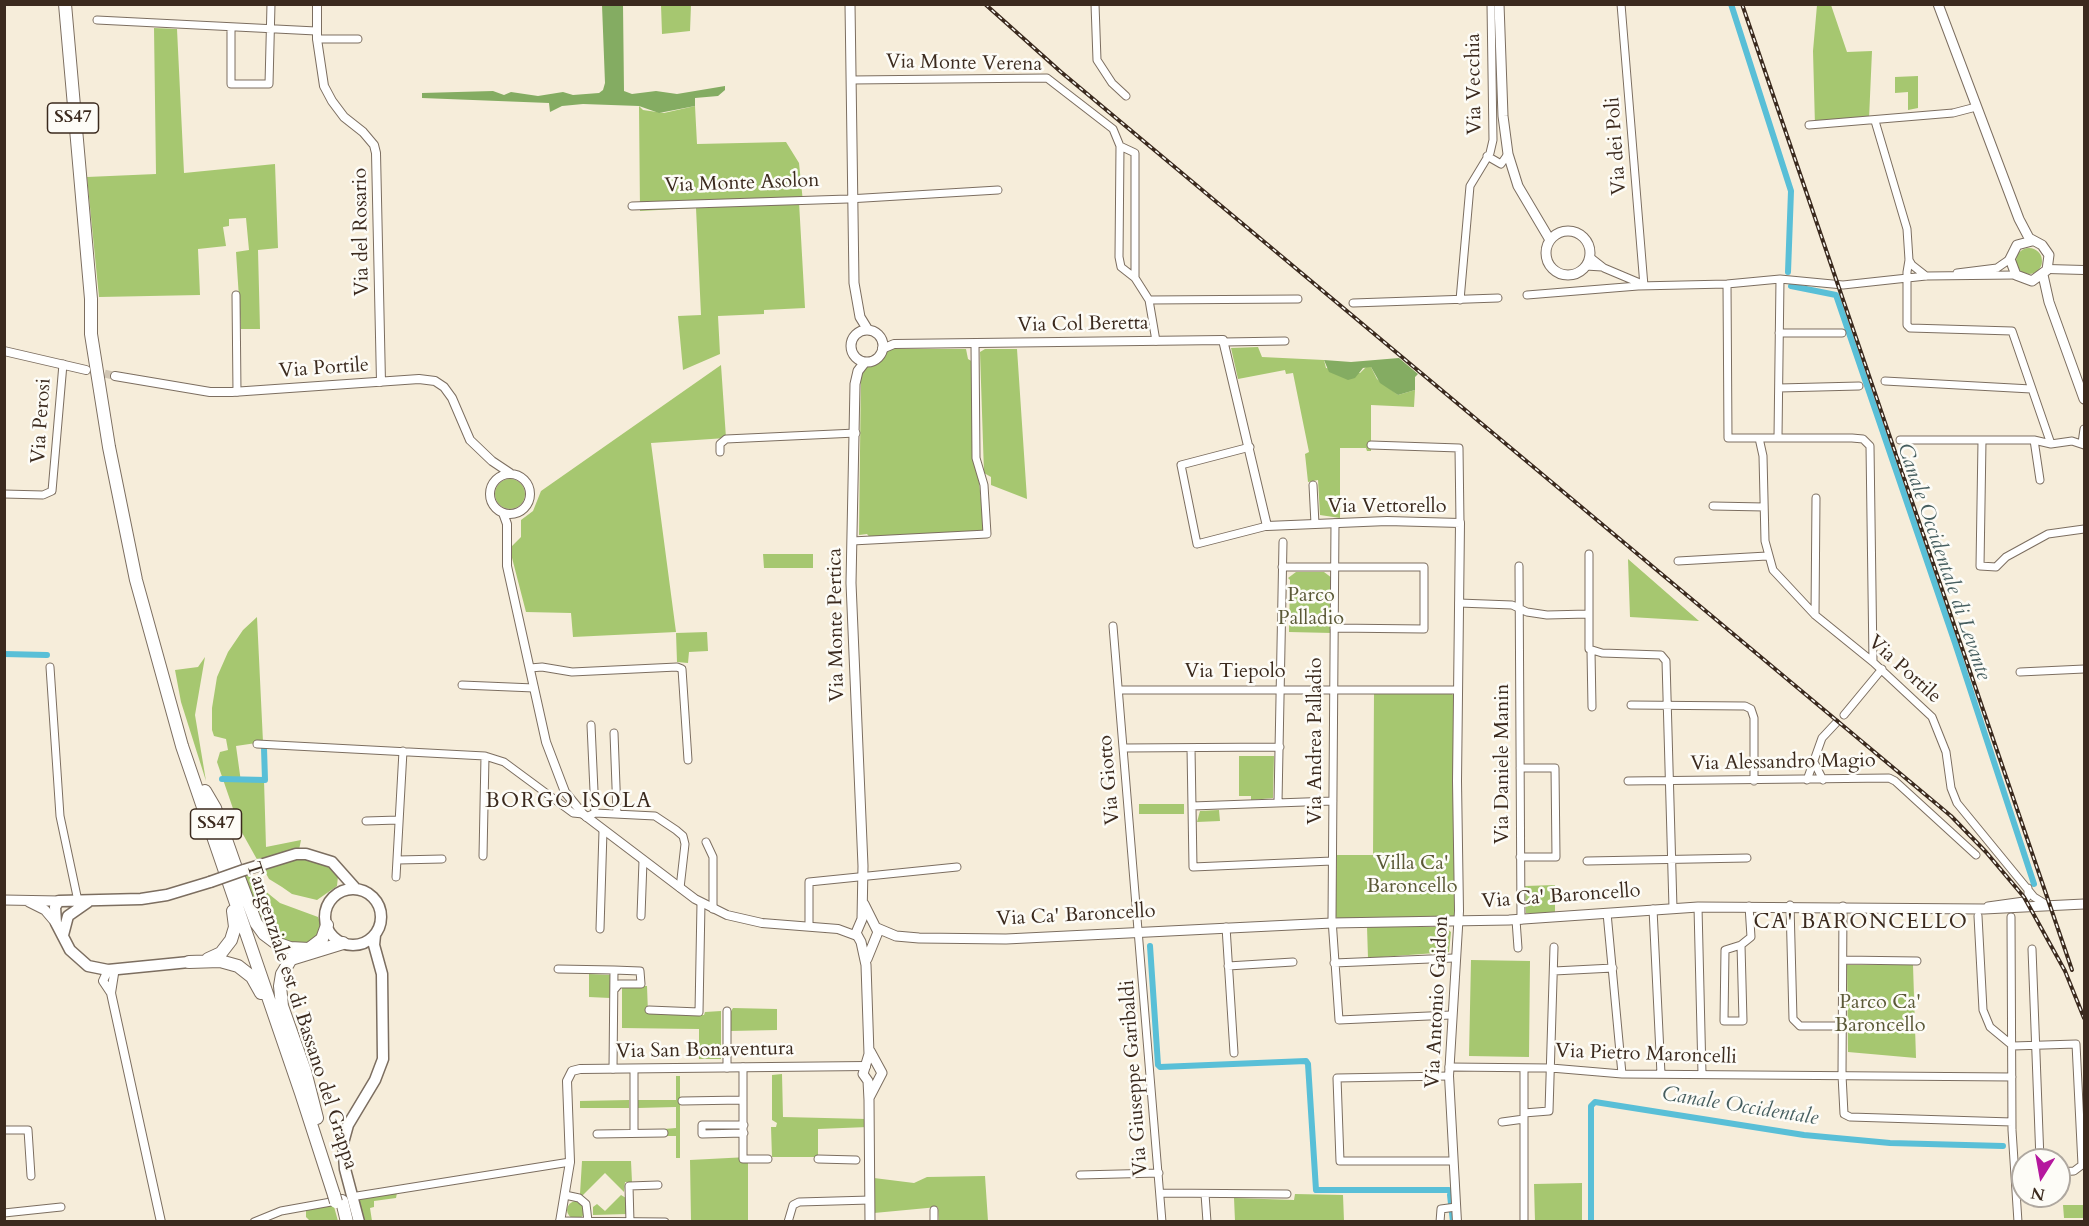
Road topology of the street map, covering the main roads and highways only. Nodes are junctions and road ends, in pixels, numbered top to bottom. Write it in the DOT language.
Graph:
graph roads {
  1 [pos="64,4"];
  2 [pos="850,4"];
  3 [pos="1499,4"];
  4 [pos="1938,4"];
  5 [pos="2019,219"];
  6 [pos="1554,237"];
  7 [pos="2032,241"];
  8 [pos="2019,244"];
  9 [pos="2045,272"];
  10 [pos="2032,280"];
  11 [pos="2049,302"];
  12 [pos="860,317"];
  13 [pos="868,330"];
  14 [pos="858,333"];
  15 [pos="861,360"];
  16 [pos="2085,399"];
  17 [pos="200,788"];
  18 [pos="336,865"];
  19 [pos="240,871"];
  20 [pos="218,879"];
  21 [pos="356,889"];
  22 [pos="338,894"];
  23 [pos="4,900"];
  24 [pos="24,900"];
  25 [pos="59,901"];
  26 [pos="83,901"];
  27 [pos="863,902"];
  28 [pos="2085,904"];
  29 [pos="56,923"];
  30 [pos="327,925"];
  31 [pos="875,925"];
  32 [pos="859,932"];
  33 [pos="63,935"];
  34 [pos="375,935"];
  35 [pos="896,936"];
  36 [pos="875,940"];
  37 [pos="343,943"];
  38 [pos="358,945"];
  39 [pos="377,955"];
  40 [pos="189,962"];
  41 [pos="866,965"];
  42 [pos="301,1093"];
  43 [pos="317,1118"];
  44 [pos="336,1199"];
  45 [pos="341,1221"];
  46 [pos="347,1221"];
  47 [pos="359,1221"];
  48 [pos="870,1221"];
  1 -- 17 [label="highway, Tangenziale est di Bassano del Grappa / SS47"];
  2 -- 12 [label="main road"];
  3 -- 6 [label="main road"];
  4 -- 5 [label="main road"];
  5 -- 7 [label="main road"];
  5 -- 8 [label="main road"];
  6 -- 6 [label="main road"];
  7 -- 8 [label="main road"];
  7 -- 9 [label="main road"];
  8 -- 10 [label="main road"];
  9 -- 10 [label="main road"];
  9 -- 11 [label="main road"];
  10 -- 11 [label="main road"];
  11 -- 16 [label="main road"];
  12 -- 13 [label="main road"];
  12 -- 14 [label="main road"];
  13 -- 14 [label="main road"];
  13 -- 15 [label="main road"];
  14 -- 15 [label="main road"];
  15 -- 27 [label="main road, Via Monte Pertica"];
  17 -- 19 [label="highway, SS47"];
  17 -- 20 [label="highway, SS47"];
  17 -- 42 [label="highway, Tangenziale est di Bassano del Grappa / SS47"];
  17 -- 43 [label="highway, Tangenziale est di Bassano del Grappa / SS47"];
  18 -- 19 [label="main road"];
  18 -- 21 [label="main road"];
  18 -- 22 [label="main road"];
  19 -- 20 [label="main road, bridge"];
  19 -- 30 [label="highway, SS47"];
  20 -- 26 [label="main road"];
  20 -- 40 [label="highway, SS47"];
  21 -- 22 [label="main road"];
  21 -- 34 [label="main road"];
  22 -- 30 [label="main road"];
  23 -- 24 [label="main road"];
  24 -- 25 [label="main road"];
  24 -- 29 [label="main road"];
  25 -- 26 [label="main road"];
  25 -- 29 [label="main road"];
  25 -- 33 [label="main road"];
  26 -- 33 [label="main road"];
  27 -- 31 [label="main road, Via Monte Pertica"];
  27 -- 32 [label="main road, Via Monte Pertica"];
  28 -- 35 [label="main road, Via Ca' Baroncello"];
  29 -- 33 [label="main road"];
  30 -- 37 [label="main road"];
  31 -- 32 [label="main road"];
  31 -- 35 [label="main road, Via Ca' Baroncello"];
  31 -- 36 [label="main road"];
  32 -- 36 [label="main road, Via Ca' Baroncello"];
  32 -- 41 [label="main road, Via Monte Pertica"];
  33 -- 40 [label="main road"];
  34 -- 38 [label="main road"];
  34 -- 39 [label="main road"];
  35 -- 36 [label="main road, Via Ca' Baroncello"];
  36 -- 41 [label="main road"];
  37 -- 38 [label="main road"];
  37 -- 43 [label="highway"];
  38 -- 39 [label="main road"];
  39 -- 47 [label="main road"];
  40 -- 42 [label="highway"];
  41 -- 48 [label="main road"];
  42 -- 44 [label="highway, Tangenziale est di Bassano del Grappa / SS47"];
  43 -- 44 [label="highway, Tangenziale est di Bassano del Grappa / SS47"];
  44 -- 45 [label="highway, Tangenziale est di Bassano del Grappa / SS47"];
  44 -- 46 [label="highway, Tangenziale est di Bassano del Grappa / SS47"];
}
